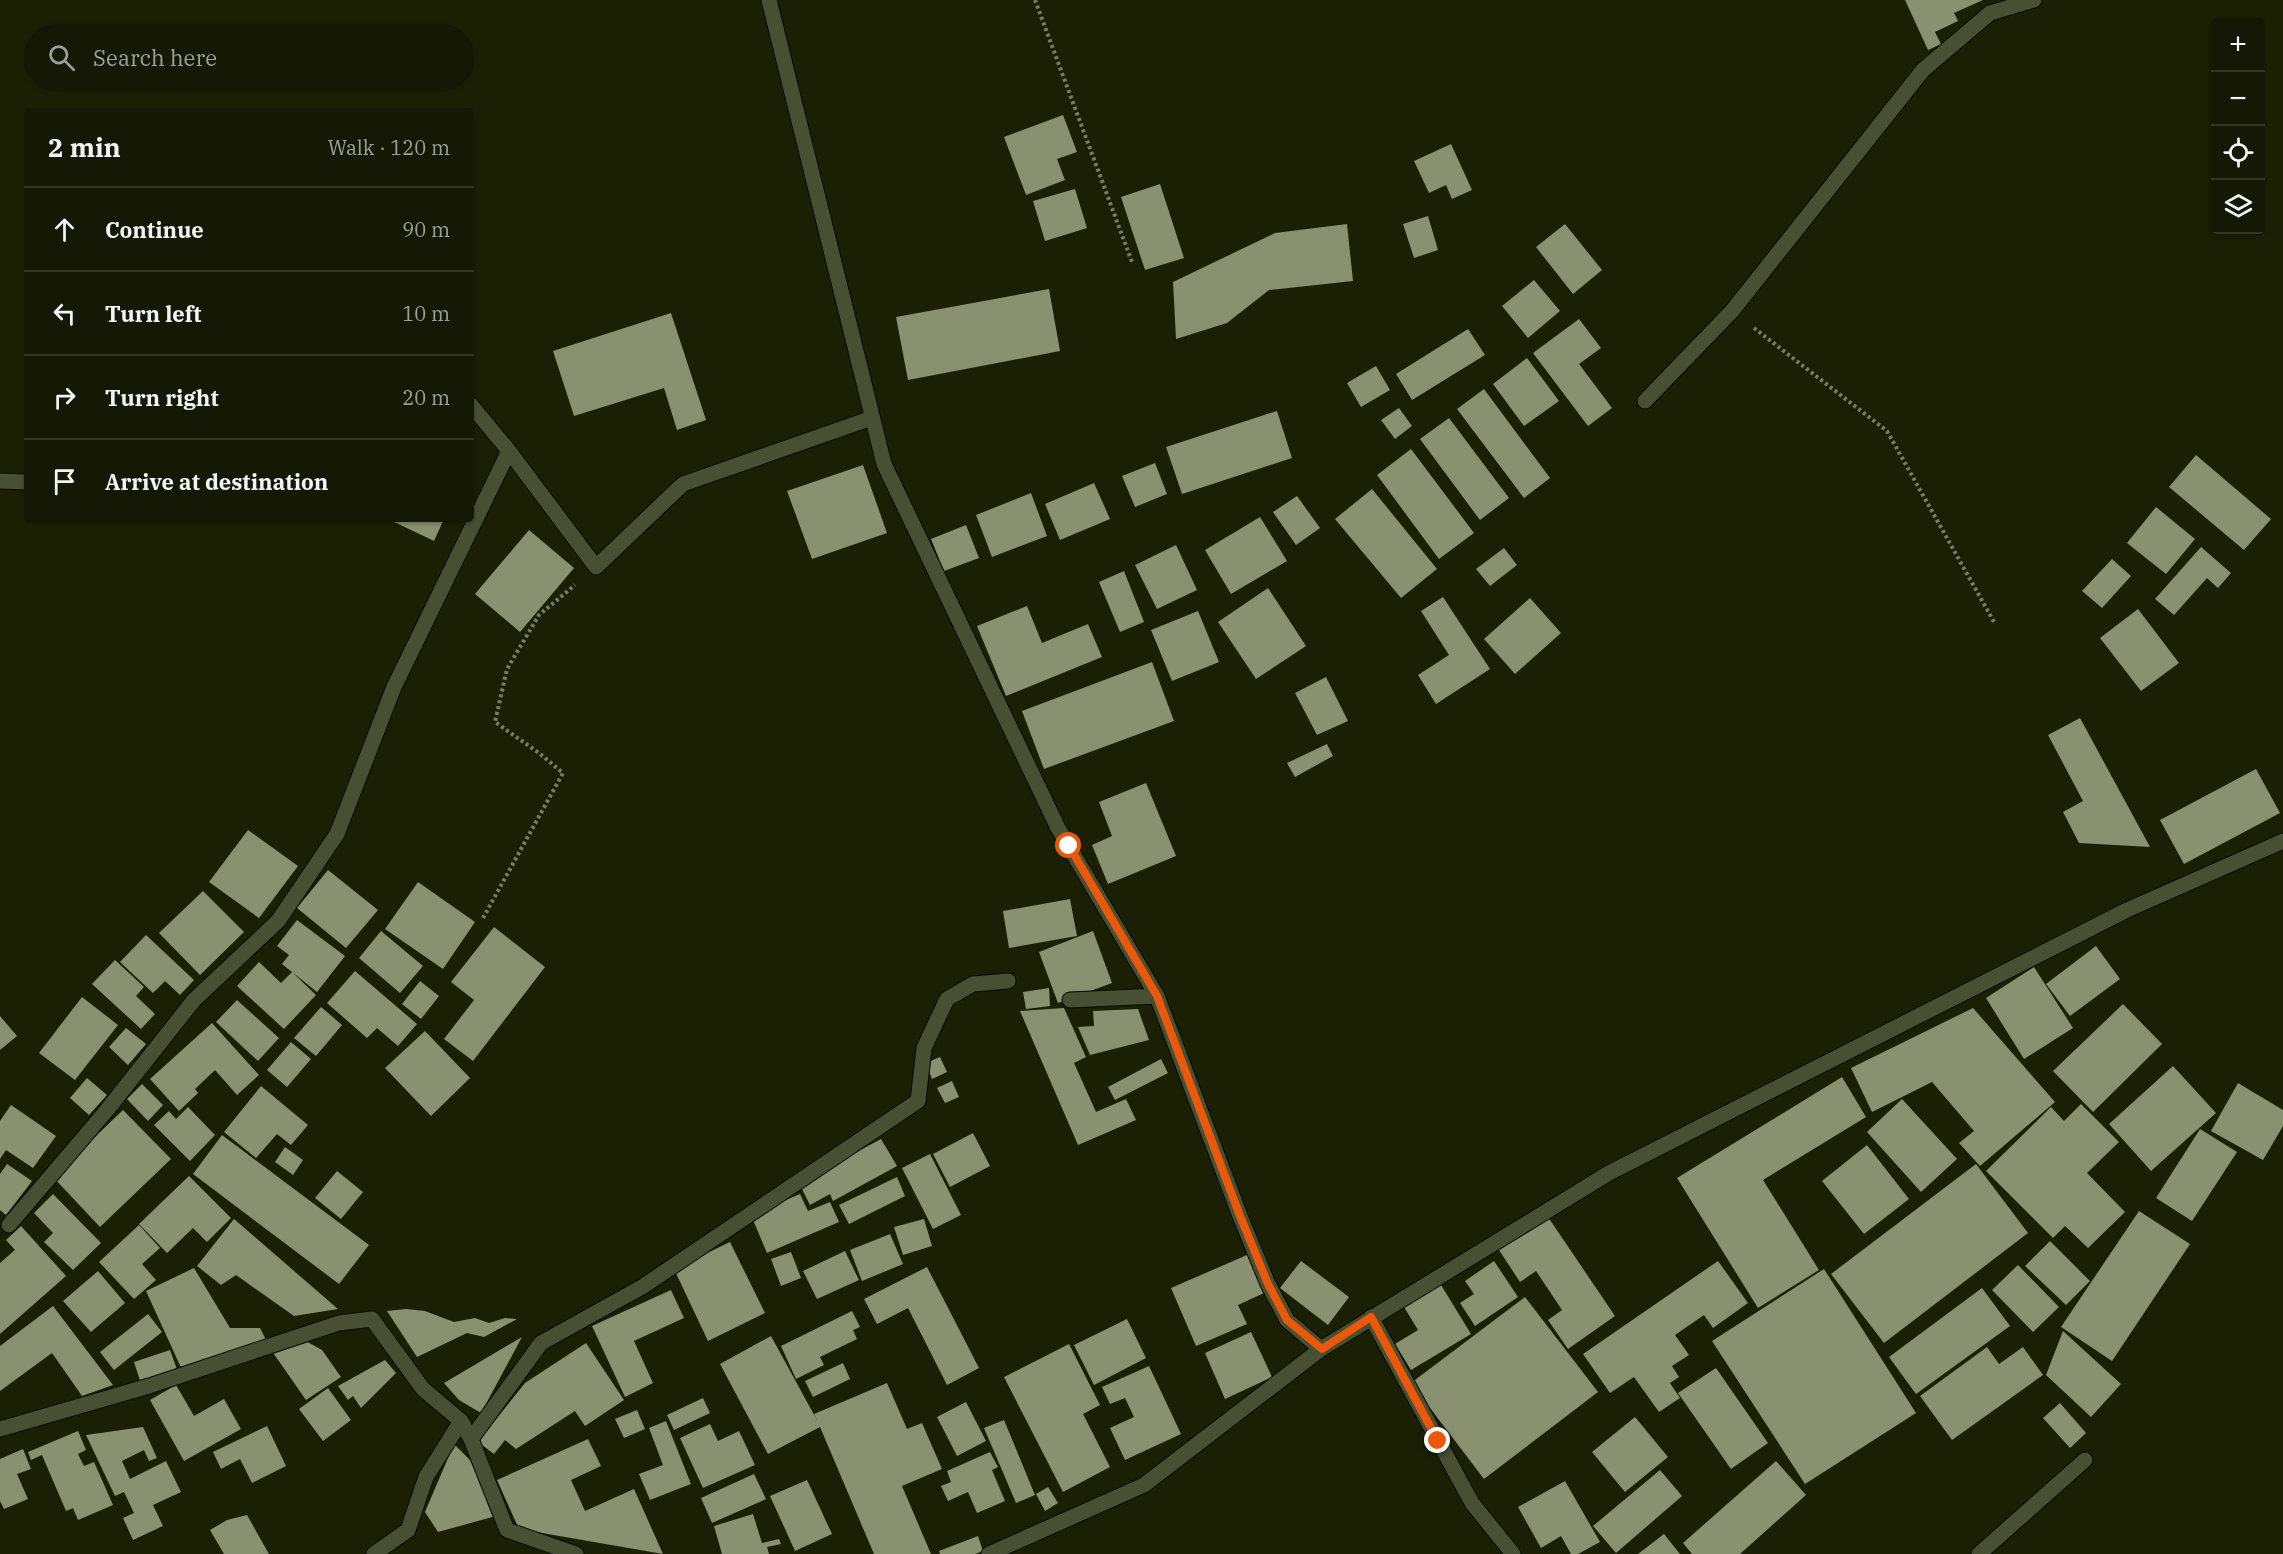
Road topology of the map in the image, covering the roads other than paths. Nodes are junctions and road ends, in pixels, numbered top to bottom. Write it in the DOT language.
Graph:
graph roads {
  1 [pos="769,0"];
  2 [pos="2034,0"];
  3 [pos="2009,3"];
  4 [pos="1645,401"];
  5 [pos="474,409"];
  6 [pos="873,418"];
  7 [pos="509,451"];
  8 [pos="0,481"];
  9 [pos="24,482"];
  10 [pos="2283,842"];
  11 [pos="1008,981"];
  12 [pos="1157,996"];
  13 [pos="1070,1000"];
  14 [pos="9,1225"];
  15 [pos="1371,1317"];
  16 [pos="1322,1349"];
  17 [pos="461,1421"];
  18 [pos="0,1429"];
  19 [pos="471,1439"];
  20 [pos="2085,1460"];
  21 [pos="374,1554"];
  22 [pos="576,1554"];
  23 [pos="989,1554"];
  24 [pos="1513,1554"];
  25 [pos="1979,1554"];
  1 -- 6 [label="street"];
  2 -- 3 [label="street"];
  3 -- 4 [label="street"];
  5 -- 7 [label="street"];
  6 -- 7 [label="street"];
  6 -- 12 [label="street"];
  7 -- 14 [label="street"];
  8 -- 9 [label="street"];
  10 -- 15 [label="street"];
  11 -- 19 [label="street"];
  12 -- 13 [label="street"];
  12 -- 16 [label="street"];
  15 -- 16 [label="street"];
  15 -- 24 [label="street"];
  16 -- 23 [label="street"];
  17 -- 18 [label="street"];
  17 -- 19 [label="street"];
  17 -- 21 [label="street"];
  19 -- 22 [label="street"];
  20 -- 25 [label="street"];
}
